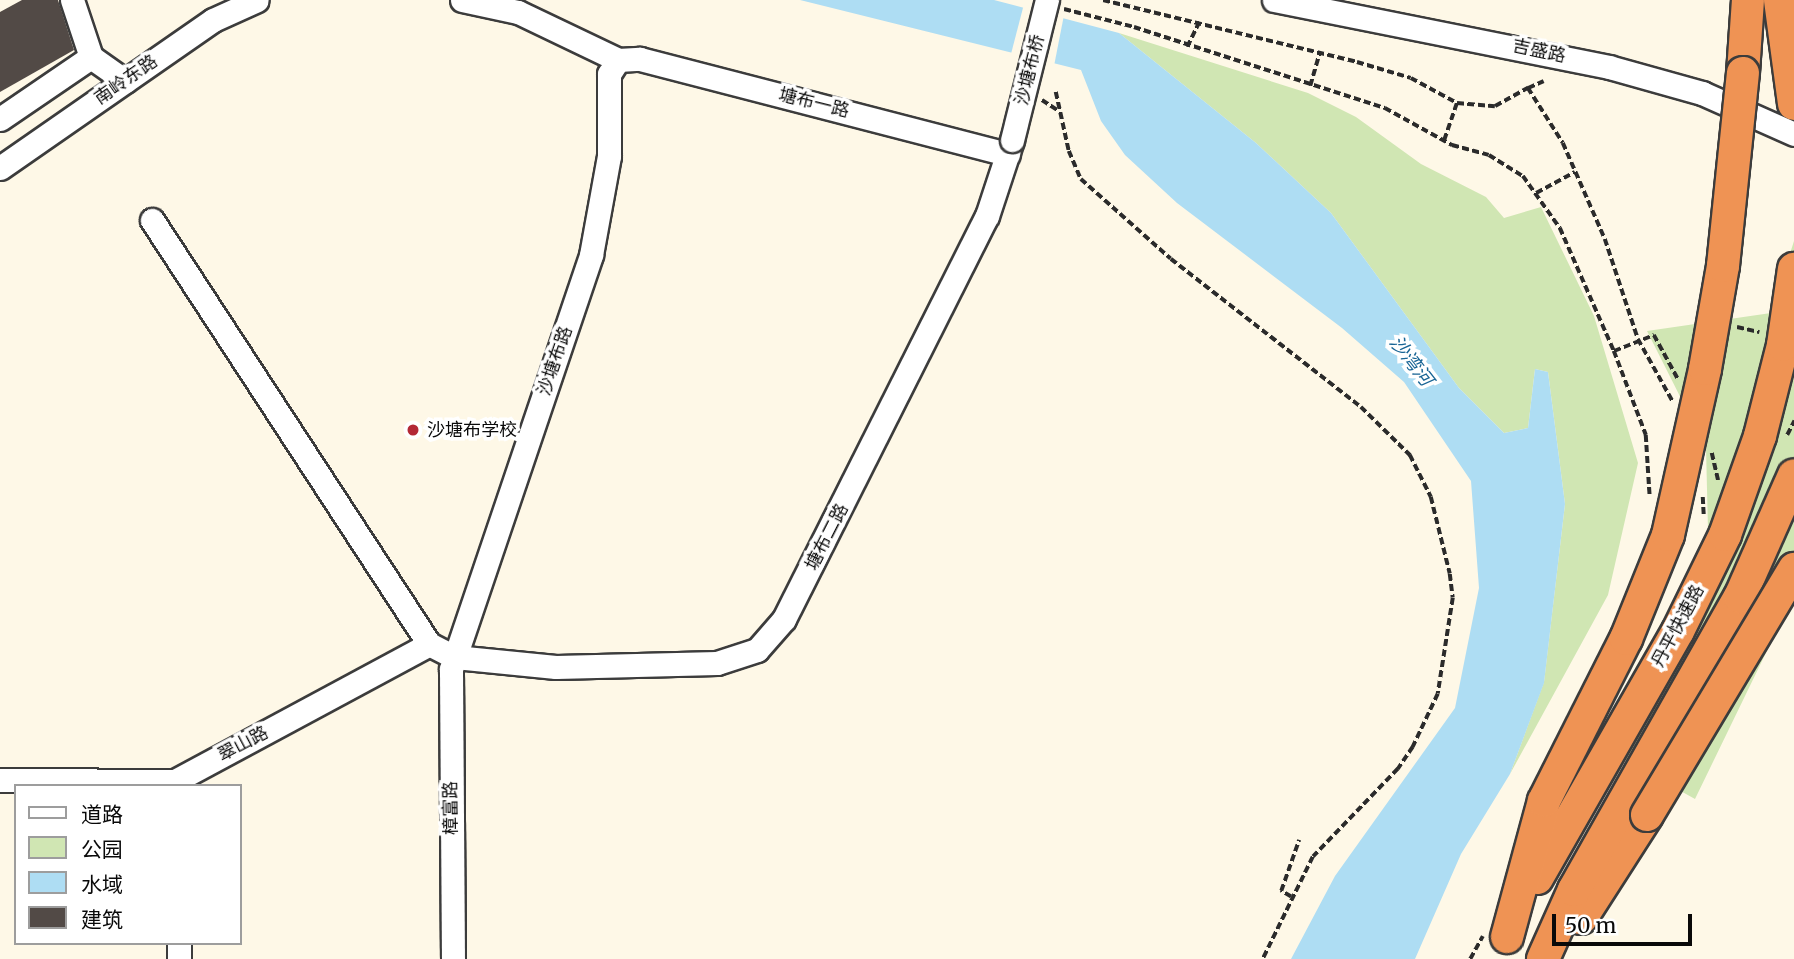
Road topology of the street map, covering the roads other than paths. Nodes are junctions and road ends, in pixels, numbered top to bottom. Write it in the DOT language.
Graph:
graph roads {
  1 [pos="72,0"];
  2 [pos="257,0"];
  3 [pos="462,0"];
  4 [pos="1274,0"];
  5 [pos="1748,0"];
  6 [pos="1780,0"];
  7 [pos="1051,3"];
  8 [pos="90,57"];
  9 [pos="618,60"];
  10 [pos="125,81"];
  11 [pos="1794,104"];
  12 [pos="0,119"];
  13 [pos="1794,134"];
  14 [pos="1010,147"];
  15 [pos="0,168"];
  16 [pos="152,220"];
  17 [pos="1794,269"];
  18 [pos="1794,475"];
  19 [pos="1794,569"];
  20 [pos="429,644"];
  21 [pos="455,657"];
  22 [pos="0,780"];
  23 [pos="175,783"];
  24 [pos="1498,940"];
  25 [pos="453,959"];
  26 [pos="1543,959"];
  27 [pos="1559,959"];
  1 -- 8 [label="street"];
  2 -- 10 [label="street, 南岭东路"];
  3 -- 9 [label="street"];
  4 -- 13 [label="street, 吉盛路"];
  5 -- 24 [label="highway, bridge"];
  6 -- 11 [label="highway"];
  7 -- 14 [label="street, 沙塘布桥, bridge"];
  8 -- 10 [label="street"];
  8 -- 12 [label="street"];
  9 -- 14 [label="street, 塘布一路"];
  9 -- 21 [label="street, 沙塘布路"];
  10 -- 15 [label="street, 南岭东路"];
  14 -- 21 [label="street, 塘布二路"];
  16 -- 20 [label="street"];
  17 -- 24 [label="highway, 丹平快速路, bridge"];
  18 -- 26 [label="highway"];
  19 -- 27 [label="highway, bridge"];
  20 -- 21 [label="street"];
  20 -- 23 [label="street, 翠山路"];
  21 -- 25 [label="street, 樟富路"];
  22 -- 23 [label="street, 翠山路"];
}
